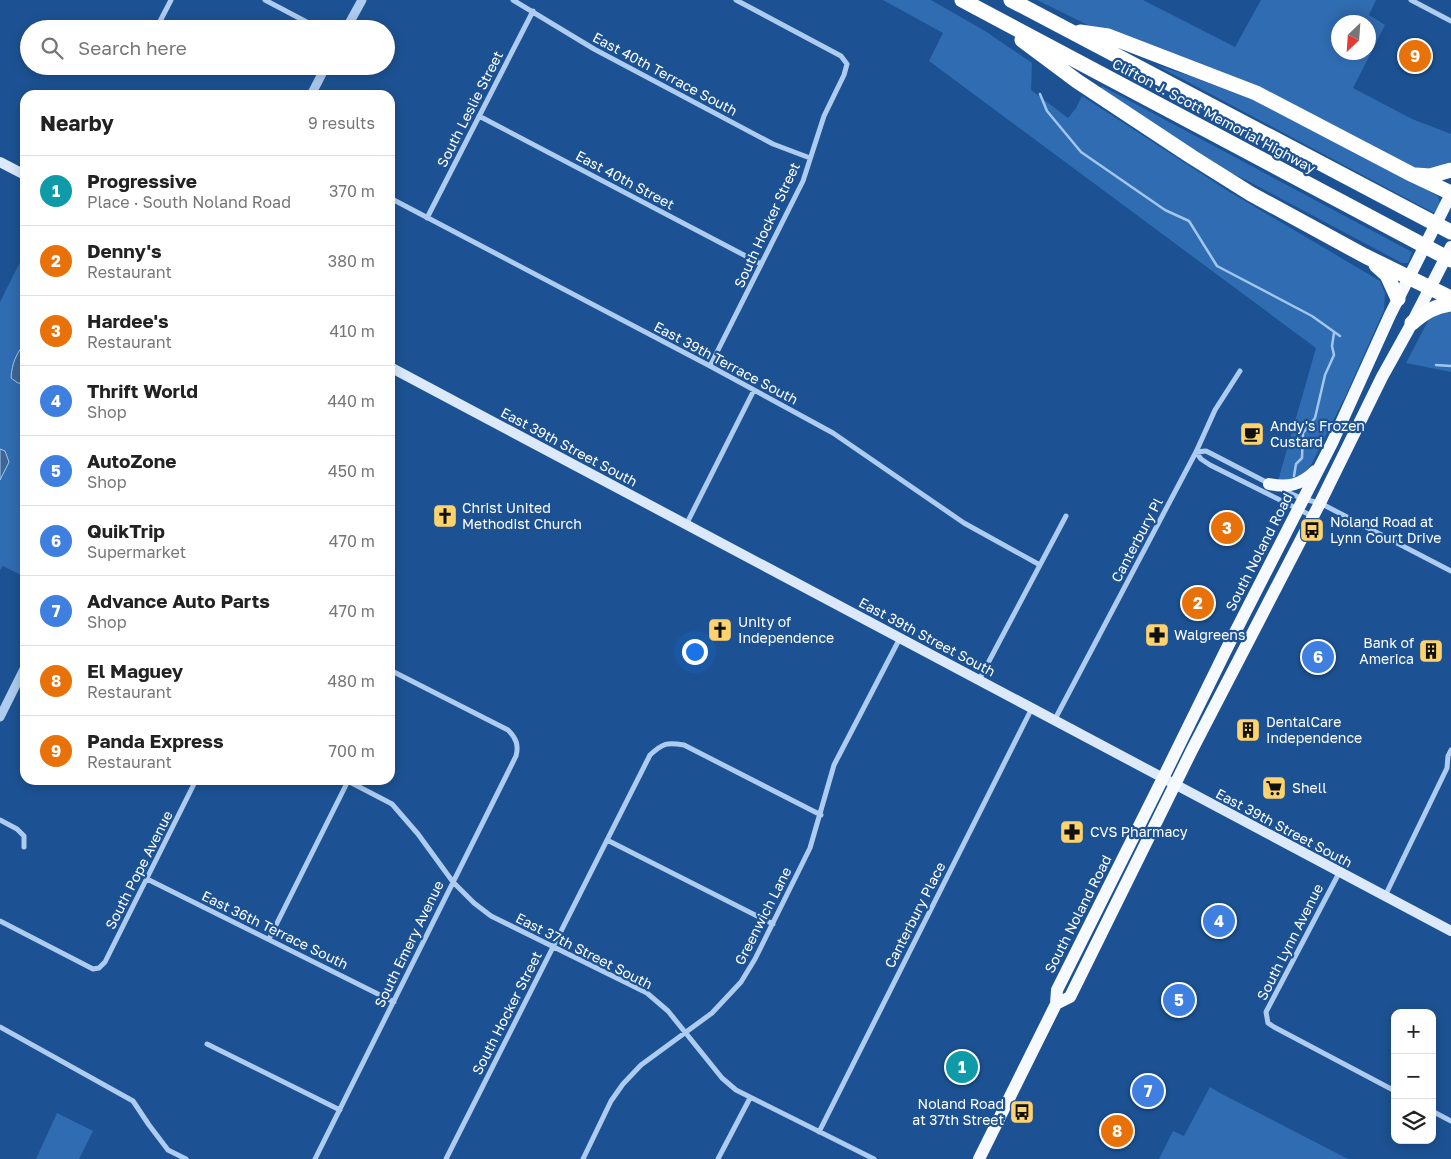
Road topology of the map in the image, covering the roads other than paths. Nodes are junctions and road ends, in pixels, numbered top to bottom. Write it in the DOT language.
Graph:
graph roads {
  1 [pos="171,0"];
  2 [pos="265,0"];
  3 [pos="362,0"];
  4 [pos="513,0"];
  5 [pos="736,0"];
  6 [pos="962,0"];
  7 [pos="1011,0"];
  8 [pos="1411,0"];
  9 [pos="533,11"];
  10 [pos="984,12"];
  11 [pos="161,20"];
  12 [pos="303,20"];
  13 [pos="351,20"];
  14 [pos="1451,21"];
  15 [pos="1066,29"];
  16 [pos="321,75"];
  17 [pos="314,90"];
  18 [pos="478,116"];
  19 [pos="810,158"];
  20 [pos="0,163"];
  21 [pos="1451,170"];
  22 [pos="20,173"];
  23 [pos="1413,175"];
  24 [pos="1451,194"];
  25 [pos="395,201"];
  26 [pos="426,218"];
  27 [pos="1451,232"];
  28 [pos="1451,247"];
  29 [pos="1365,256"];
  30 [pos="1451,260"];
  31 [pos="761,264"];
  32 [pos="1412,271"];
  33 [pos="1433,282"];
  34 [pos="1451,298"];
  35 [pos="1398,299"];
  36 [pos="1451,304"];
  37 [pos="1412,323"];
  38 [pos="710,366"];
  39 [pos="395,370"];
  40 [pos="1240,371"];
  41 [pos="754,390"];
  42 [pos="1196,452"];
  43 [pos="1319,468"];
  44 [pos="1269,484"];
  45 [pos="1320,503"];
  46 [pos="1301,504"];
  47 [pos="1066,516"];
  48 [pos="1313,516"];
  49 [pos="685,525"];
  50 [pos="1040,565"];
  51 [pos="1451,571"];
  52 [pos="900,638"];
  53 [pos="395,673"];
  54 [pos="20,677"];
  55 [pos="978,680"];
  56 [pos="1032,708"];
  57 [pos="0,718"];
  58 [pos="1054,721"];
  59 [pos="1451,750"];
  60 [pos="1163,778"];
  61 [pos="194,785"];
  62 [pos="345,785"];
  63 [pos="356,785"];
  64 [pos="1176,785"];
  65 [pos="821,814"];
  66 [pos="0,820"];
  67 [pos="607,840"];
  68 [pos="24,847"];
  69 [pos="1339,873"];
  70 [pos="147,879"];
  71 [pos="453,882"];
  72 [pos="1109,886"];
  73 [pos="1122,893"];
  74 [pos="1384,896"];
  75 [pos="0,921"];
  76 [pos="773,924"];
  77 [pos="1451,932"];
  78 [pos="269,939"];
  79 [pos="553,947"];
  80 [pos="394,1002"];
  81 [pos="1056,1004"];
  82 [pos="0,1027"];
  83 [pos="685,1032"];
  84 [pos="207,1044"];
  85 [pos="1391,1089"];
  86 [pos="750,1098"];
  87 [pos="340,1110"];
  88 [pos="1436,1113"];
  89 [pos="1451,1120"];
  90 [pos="819,1132"];
  91 [pos="186,1159"];
  92 [pos="315,1159"];
  93 [pos="446,1159"];
  94 [pos="583,1159"];
  95 [pos="718,1159"];
  96 [pos="874,1159"];
  97 [pos="979,1159"];
  1 -- 11 [label="street"];
  2 -- 12 [label="street"];
  3 -- 13 [label="street"];
  4 -- 9 [label="street, East 40th Terrace South"];
  5 -- 19 [label="street, South Hocker Street"];
  6 -- 10 [label="highway, Clifton J. Scott Memorial Highway"];
  7 -- 15 [label="highway, Clifton J. Scott Memorial Highway"];
  8 -- 14 [label="street"];
  9 -- 18 [label="street, South Leslie Street"];
  9 -- 19 [label="street, East 40th Terrace South"];
  10 -- 29 [label="highway"];
  10 -- 30 [label="highway, Clifton J. Scott Memorial Highway"];
  15 -- 23 [label="highway"];
  15 -- 27 [label="highway, Clifton J. Scott Memorial Highway"];
  16 -- 17 [label="street"];
  18 -- 26 [label="street, South Leslie Street"];
  18 -- 31 [label="street, East 40th Street"];
  19 -- 31 [label="street, South Hocker Street"];
  20 -- 22 [label="main road"];
  21 -- 23 [label="highway"];
  23 -- 24 [label="highway"];
  24 -- 32 [label="main road, South Noland Road"];
  25 -- 26 [label="street, East 39th Terrace South"];
  26 -- 38 [label="street, East 39th Terrace South"];
  28 -- 33 [label="main road, South Noland Road"];
  29 -- 32 [label="highway"];
  29 -- 35 [label="highway"];
  31 -- 38 [label="street, South Hocker Street"];
  32 -- 33 [label="highway"];
  32 -- 35 [label="main road, South Noland Road"];
  33 -- 34 [label="highway"];
  33 -- 37 [label="main road, South Noland Road"];
  35 -- 43 [label="main road, South Noland Road"];
  36 -- 37 [label="highway"];
  37 -- 45 [label="main road, South Noland Road"];
  38 -- 41 [label="street, East 39th Terrace South"];
  39 -- 49 [label="main road, East 39th Street South"];
  40 -- 42 [label="street, Canterbury Pl"];
  41 -- 49 [label="street"];
  41 -- 50 [label="street, East 39th Terrace South"];
  42 -- 44 [label="street"];
  42 -- 46 [label="street"];
  42 -- 58 [label="street, Canterbury Pl"];
  43 -- 44 [label="main road"];
  43 -- 46 [label="main road, South Noland Road"];
  44 -- 46 [label="street"];
  45 -- 46 [label="street"];
  45 -- 48 [label="main road, South Noland Road"];
  45 -- 51 [label="street"];
  46 -- 48 [label="street"];
  46 -- 60 [label="main road, South Noland Road"];
  47 -- 50 [label="street"];
  48 -- 64 [label="main road, South Noland Road"];
  49 -- 52 [label="main road, East 39th Street South"];
  50 -- 55 [label="street"];
  52 -- 55 [label="main road, East 39th Street South"];
  52 -- 65 [label="street, Greenwich Lane"];
  53 -- 71 [label="street, South Emery Avenue"];
  54 -- 57 [label="street"];
  55 -- 56 [label="main road, East 39th Street South"];
  56 -- 58 [label="main road, East 39th Street South"];
  56 -- 90 [label="street, Canterbury Place"];
  58 -- 60 [label="main road, East 39th Street South"];
  59 -- 74 [label="street"];
  60 -- 64 [label="main road, East 39th Street South"];
  60 -- 72 [label="main road, South Noland Road"];
  61 -- 70 [label="street, South Pope Avenue"];
  62 -- 78 [label="street"];
  63 -- 71 [label="street, East 37th Street South"];
  64 -- 69 [label="main road, East 39th Street South"];
  64 -- 73 [label="main road, South Noland Road"];
  65 -- 67 [label="street, South Hocker Street"];
  65 -- 76 [label="street, Greenwich Lane"];
  66 -- 68 [label="street"];
  67 -- 76 [label="street"];
  67 -- 79 [label="street, South Hocker Street"];
  69 -- 74 [label="main road, East 39th Street South"];
  69 -- 85 [label="street, South Lynn Avenue"];
  70 -- 75 [label="street, South Pope Avenue"];
  70 -- 78 [label="street, East 36th Terrace South"];
  71 -- 79 [label="street, East 37th Street South"];
  71 -- 80 [label="street, South Emery Avenue"];
  72 -- 73 [label="main road"];
  72 -- 81 [label="main road, South Noland Road"];
  73 -- 81 [label="main road, South Noland Road"];
  74 -- 77 [label="main road, East 39th Street South"];
  76 -- 83 [label="street, Greenwich Lane"];
  78 -- 80 [label="street, East 36th Terrace South"];
  79 -- 83 [label="street, East 37th Street South"];
  79 -- 93 [label="street, South Hocker Street"];
  80 -- 87 [label="street, South Emery Avenue"];
  81 -- 97 [label="main road, South Noland Road"];
  82 -- 91 [label="street"];
  83 -- 86 [label="street, East 37th Street South"];
  83 -- 94 [label="street, Greenwich Lane"];
  84 -- 87 [label="street"];
  86 -- 90 [label="street, East 37th Street South"];
  86 -- 95 [label="street"];
  87 -- 92 [label="street, South Emery Avenue"];
  88 -- 89 [label="street"];
  90 -- 96 [label="street, East 37th Street South"];
}
